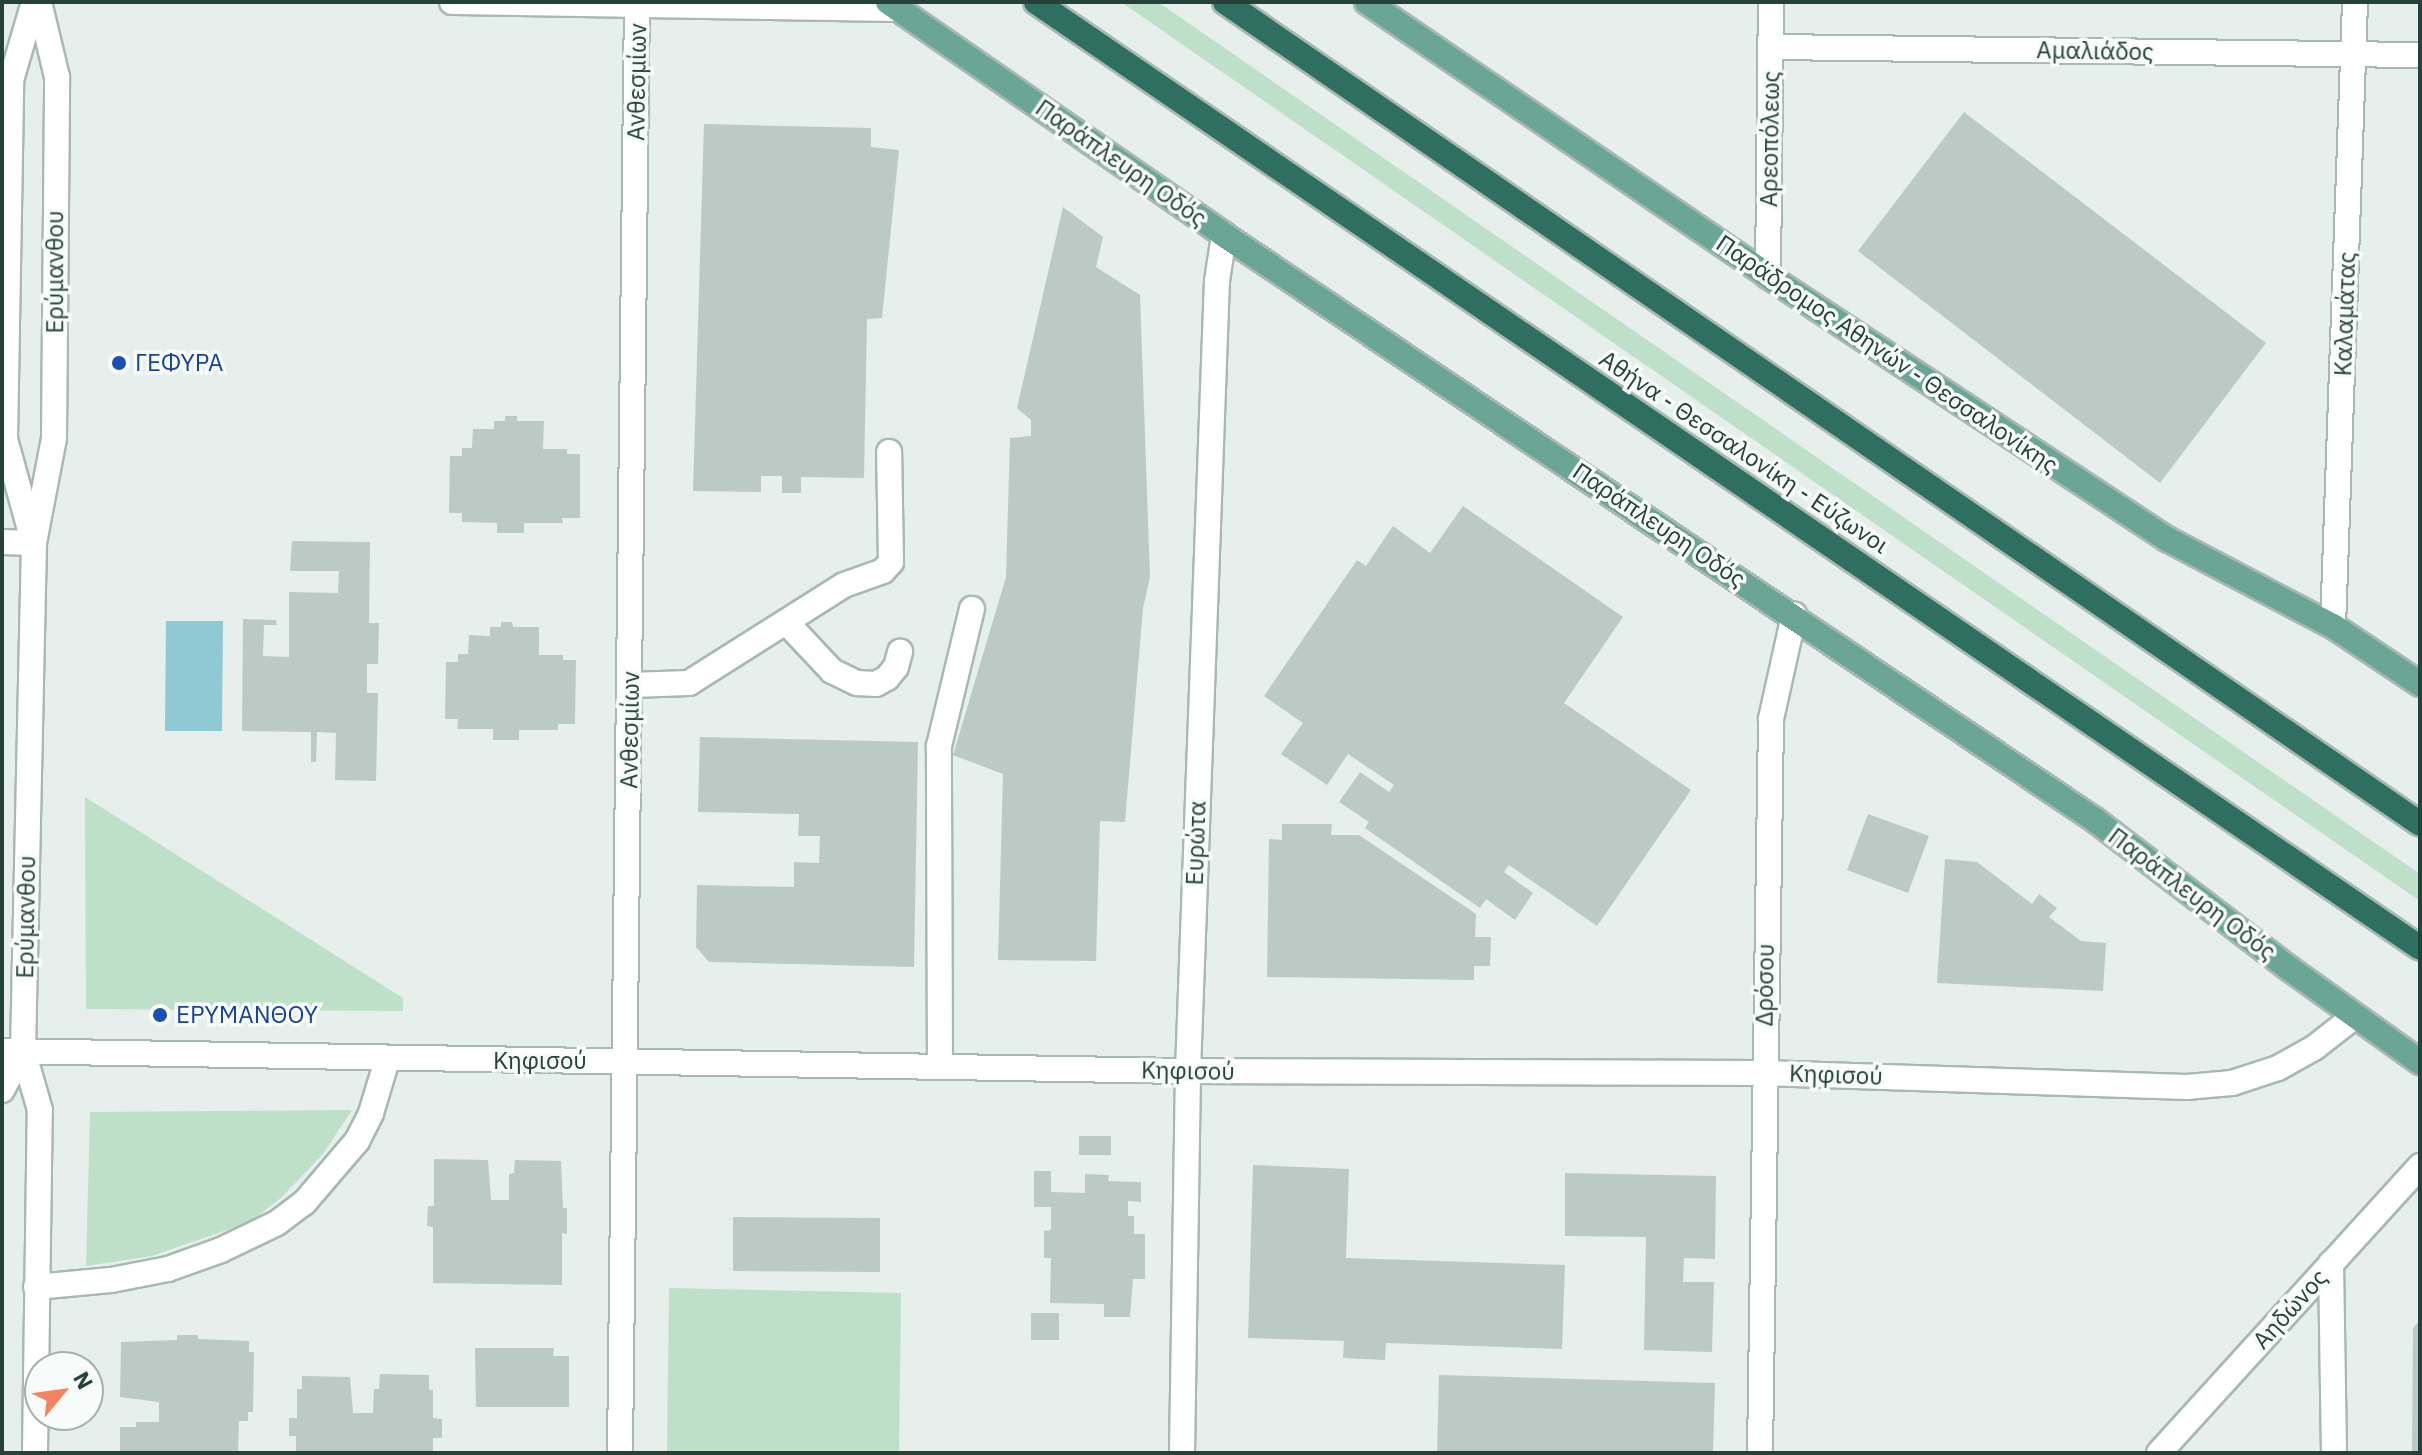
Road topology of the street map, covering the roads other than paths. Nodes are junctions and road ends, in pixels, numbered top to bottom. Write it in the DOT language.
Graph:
graph roads {
  1 [pos="37,2"];
  2 [pos="452,2"];
  3 [pos="1036,2"];
  4 [pos="1225,2"];
  5 [pos="1367,2"];
  6 [pos="1771,2"];
  7 [pos="2355,2"];
  8 [pos="637,6"];
  9 [pos="893,6"];
  10 [pos="1771,47"];
  11 [pos="2355,55"];
  12 [pos="2420,55"];
  13 [pos="1224,235"];
  14 [pos="1768,276"];
  15 [pos="889,452"];
  16 [pos="2,542"];
  17 [pos="34,543"];
  18 [pos="972,609"];
  19 [pos="1794,615"];
  20 [pos="786,622"];
  21 [pos="2333,626"];
  22 [pos="900,652"];
  23 [pos="2420,684"];
  24 [pos="631,685"];
  25 [pos="2420,824"];
  26 [pos="2420,948"];
  27 [pos="2355,1016"];
  28 [pos="12,1051"];
  29 [pos="387,1060"];
  30 [pos="627,1062"];
  31 [pos="2420,1062"];
  32 [pos="940,1067"];
  33 [pos="1188,1071"];
  34 [pos="1763,1073"];
  35 [pos="2,1090"];
  36 [pos="2420,1166"];
  37 [pos="2331,1263"];
  38 [pos="36,1287"];
  39 [pos="35,1453"];
  40 [pos="620,1453"];
  41 [pos="1182,1453"];
  42 [pos="1760,1453"];
  43 [pos="2159,1453"];
  44 [pos="2334,1453"];
  1 -- 17 [label="street, Ερύμανθου"];
  1 -- 17 [label="street, Ερύμανθου"];
  2 -- 8 [label="street"];
  3 -- 26 [label="highway, Αθήνα - Θεσσαλονίκη - Εύζωνοι"];
  4 -- 25 [label="highway"];
  5 -- 14 [label="main road, Παράδρομος Αθηνών - Θεσσαλονίκης"];
  6 -- 10 [label="street, Αρεοπόλεως"];
  7 -- 11 [label="street, Καλαμάτας"];
  8 -- 9 [label="street"];
  8 -- 24 [label="street, Ανθεσμίων"];
  9 -- 13 [label="main road, Παράπλευρη Οδός"];
  10 -- 11 [label="street, Αμαλιάδος"];
  10 -- 14 [label="street, Αρεοπόλεως"];
  11 -- 12 [label="street, Αμαλιάδος"];
  11 -- 21 [label="street, Καλαμάτας"];
  13 -- 19 [label="main road, Παράπλευρη Οδός"];
  13 -- 33 [label="street, Ευρώτα"];
  14 -- 21 [label="main road, Παράδρομος Αθηνών - Θεσσαλονίκης"];
  15 -- 20 [label="street"];
  16 -- 17 [label="street"];
  17 -- 28 [label="street, Ερύμανθου"];
  18 -- 32 [label="street"];
  19 -- 27 [label="main road, Παράπλευρη Οδός"];
  19 -- 34 [label="street, Δρόσου"];
  20 -- 22 [label="street"];
  20 -- 24 [label="street"];
  21 -- 23 [label="main road, Παράδρομος Αθηνών - Θεσσαλονίκης"];
  24 -- 30 [label="street, Ανθεσμίων"];
  27 -- 31 [label="main road, Παράπλευρη Οδός"];
  27 -- 34 [label="street, Κηφισού"];
  28 -- 29 [label="street, Κηφισού"];
  28 -- 35 [label="street, Ερύμανθου"];
  28 -- 38 [label="street, Ερύμανθου"];
  29 -- 30 [label="street, Κηφισού"];
  29 -- 38 [label="street"];
  30 -- 32 [label="street, Κηφισού"];
  30 -- 40 [label="street, Ανθεσμίων"];
  32 -- 33 [label="street, Κηφισού"];
  33 -- 34 [label="street, Κηφισού"];
  33 -- 41 [label="street, Ευρώτα"];
  34 -- 42 [label="street, Δρόσου"];
  36 -- 37 [label="street, Αηδώνος"];
  37 -- 43 [label="street, Αηδώνος"];
  37 -- 44 [label="street"];
  38 -- 39 [label="street, Ερύμανθου"];
}
